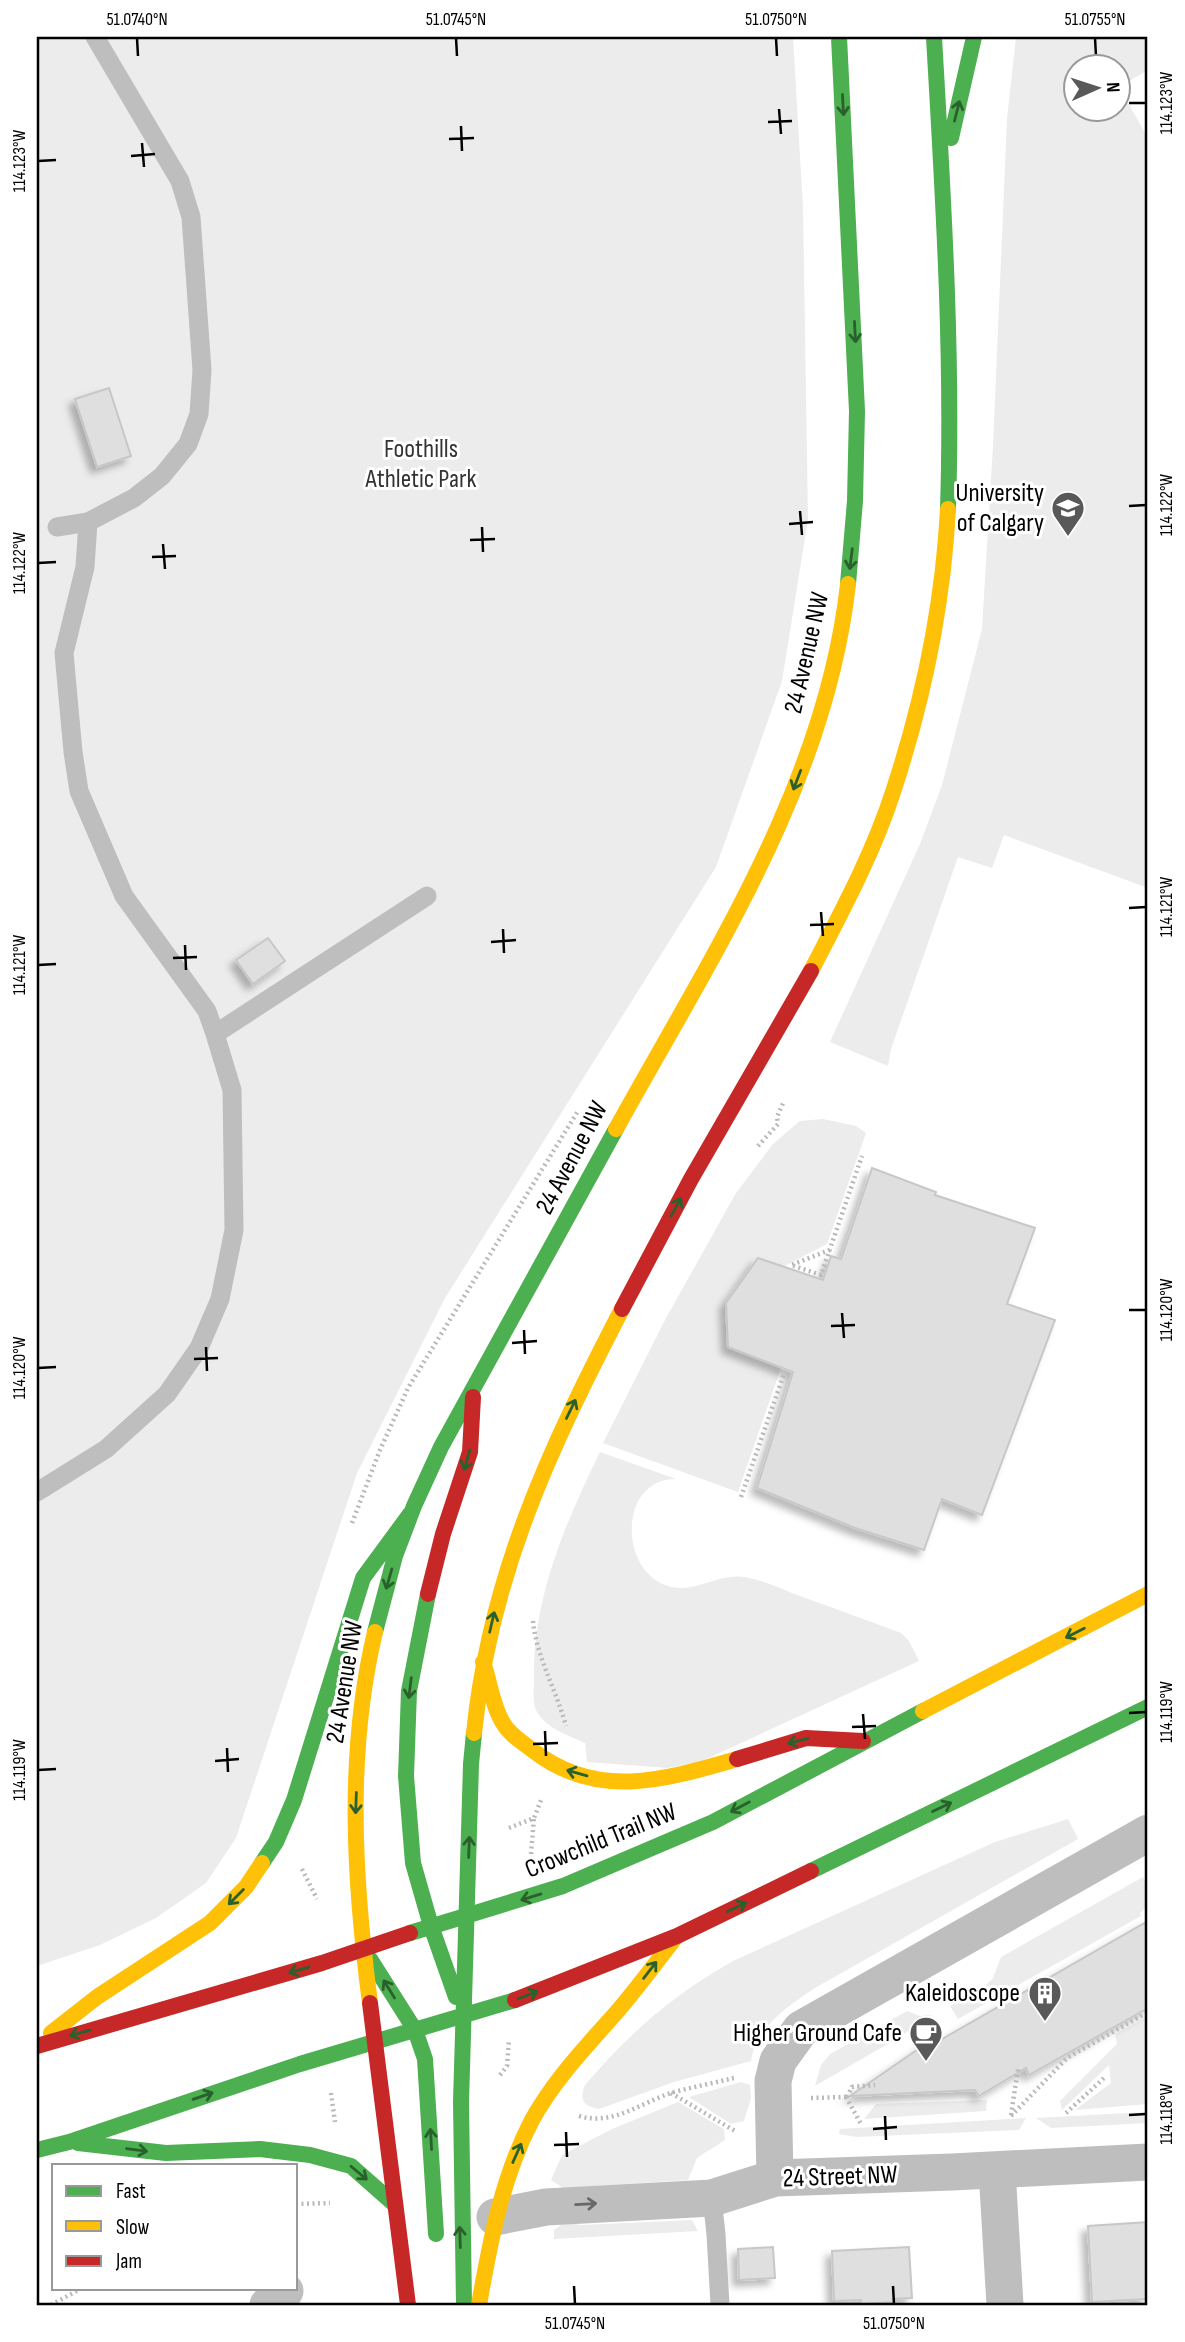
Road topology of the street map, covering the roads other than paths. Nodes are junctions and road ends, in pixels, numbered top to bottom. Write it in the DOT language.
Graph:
graph roads {
  1 [pos="95,37"];
  2 [pos="839,37"];
  3 [pos="934,37"];
  4 [pos="974,37"];
  5 [pos="941,177"];
  6 [pos="88,522"];
  7 [pos="57,527"];
  8 [pos="427,896"];
  9 [pos="215,1034"];
  10 [pos="474,1392"];
  11 [pos="37,1492"];
  12 [pos="410,1514"];
  13 [pos="1148,1594"];
  14 [pos="483,1662"];
  15 [pos="1148,1707"];
  16 [pos="866,1741"];
  17 [pos="1148,1833"];
  18 [pos="467,1916"];
  19 [pos="431,1926"];
  20 [pos="677,1937"];
  21 [pos="363,1948"];
  22 [pos="463,2016"];
  23 [pos="415,2030"];
  24 [pos="375,2041"];
  25 [pos="37,2046"];
  26 [pos="69,2142"];
  27 [pos="37,2150"];
  28 [pos="1148,2162"];
  29 [pos="997,2170"];
  30 [pos="775,2178"];
  31 [pos="712,2198"];
  32 [pos="393,2203"];
  33 [pos="495,2217"];
  34 [pos="437,2251"];
  35 [pos="408,2305"];
  36 [pos="464,2305"];
  37 [pos="479,2305"];
  38 [pos="720,2305"];
  39 [pos="1005,2305"];
  1 -- 6 [label="lane"];
  2 -- 10 [label="main road, 24 Avenue NW, one-way"];
  3 -- 5 [label="main road"];
  5 -- 4 [label="main road, one-way"];
  14 -- 5 [label="main road, one-way"];
  6 -- 7 [label="lane"];
  6 -- 9 [label="lane"];
  8 -- 9 [label="lane"];
  9 -- 11 [label="lane"];
  10 -- 12 [label="main road, 24 Avenue NW"];
  10 -- 19 [label="main road, one-way"];
  12 -- 21 [label="main road, 24 Avenue NW, one-way"];
  12 -- 25 [label="main road, one-way"];
  13 -- 16 [label="main road, Crowchild Trail NW, one-way"];
  16 -- 14 [label="main road, one-way"];
  18 -- 14 [label="main road, one-way"];
  20 -- 15 [label="main road, one-way"];
  16 -- 18 [label="main road, Crowchild Trail NW, one-way"];
  17 -- 30 [label="street"];
  18 -- 19 [label="main road, Crowchild Trail NW"];
  18 -- 22 [label="main road"];
  19 -- 21 [label="main road, Crowchild Trail NW"];
  19 -- 22 [label="main road"];
  22 -- 20 [label="main road, one-way"];
  33 -- 20 [label="main road, one-way"];
  23 -- 21 [label="main road, one-way"];
  21 -- 24 [label="main road, 24 Avenue NW"];
  21 -- 25 [label="main road, Crowchild Trail NW, one-way"];
  22 -- 23 [label="main road"];
  36 -- 22 [label="main road, one-way"];
  23 -- 24 [label="main road"];
  34 -- 23 [label="main road, one-way"];
  26 -- 24 [label="main road, one-way"];
  24 -- 32 [label="main road, 24 Avenue NW"];
  26 -- 27 [label="main road"];
  26 -- 32 [label="main road, one-way"];
  28 -- 29 [label="street, 24 Street NW"];
  29 -- 30 [label="street, 24 Street NW"];
  29 -- 39 [label="street"];
  30 -- 31 [label="street, 24 Street NW"];
  33 -- 31 [label="street, 24 Street NW, one-way"];
  31 -- 38 [label="lane"];
  32 -- 35 [label="main road, 24 Avenue NW"];
  33 -- 37 [label="main road"];
}
